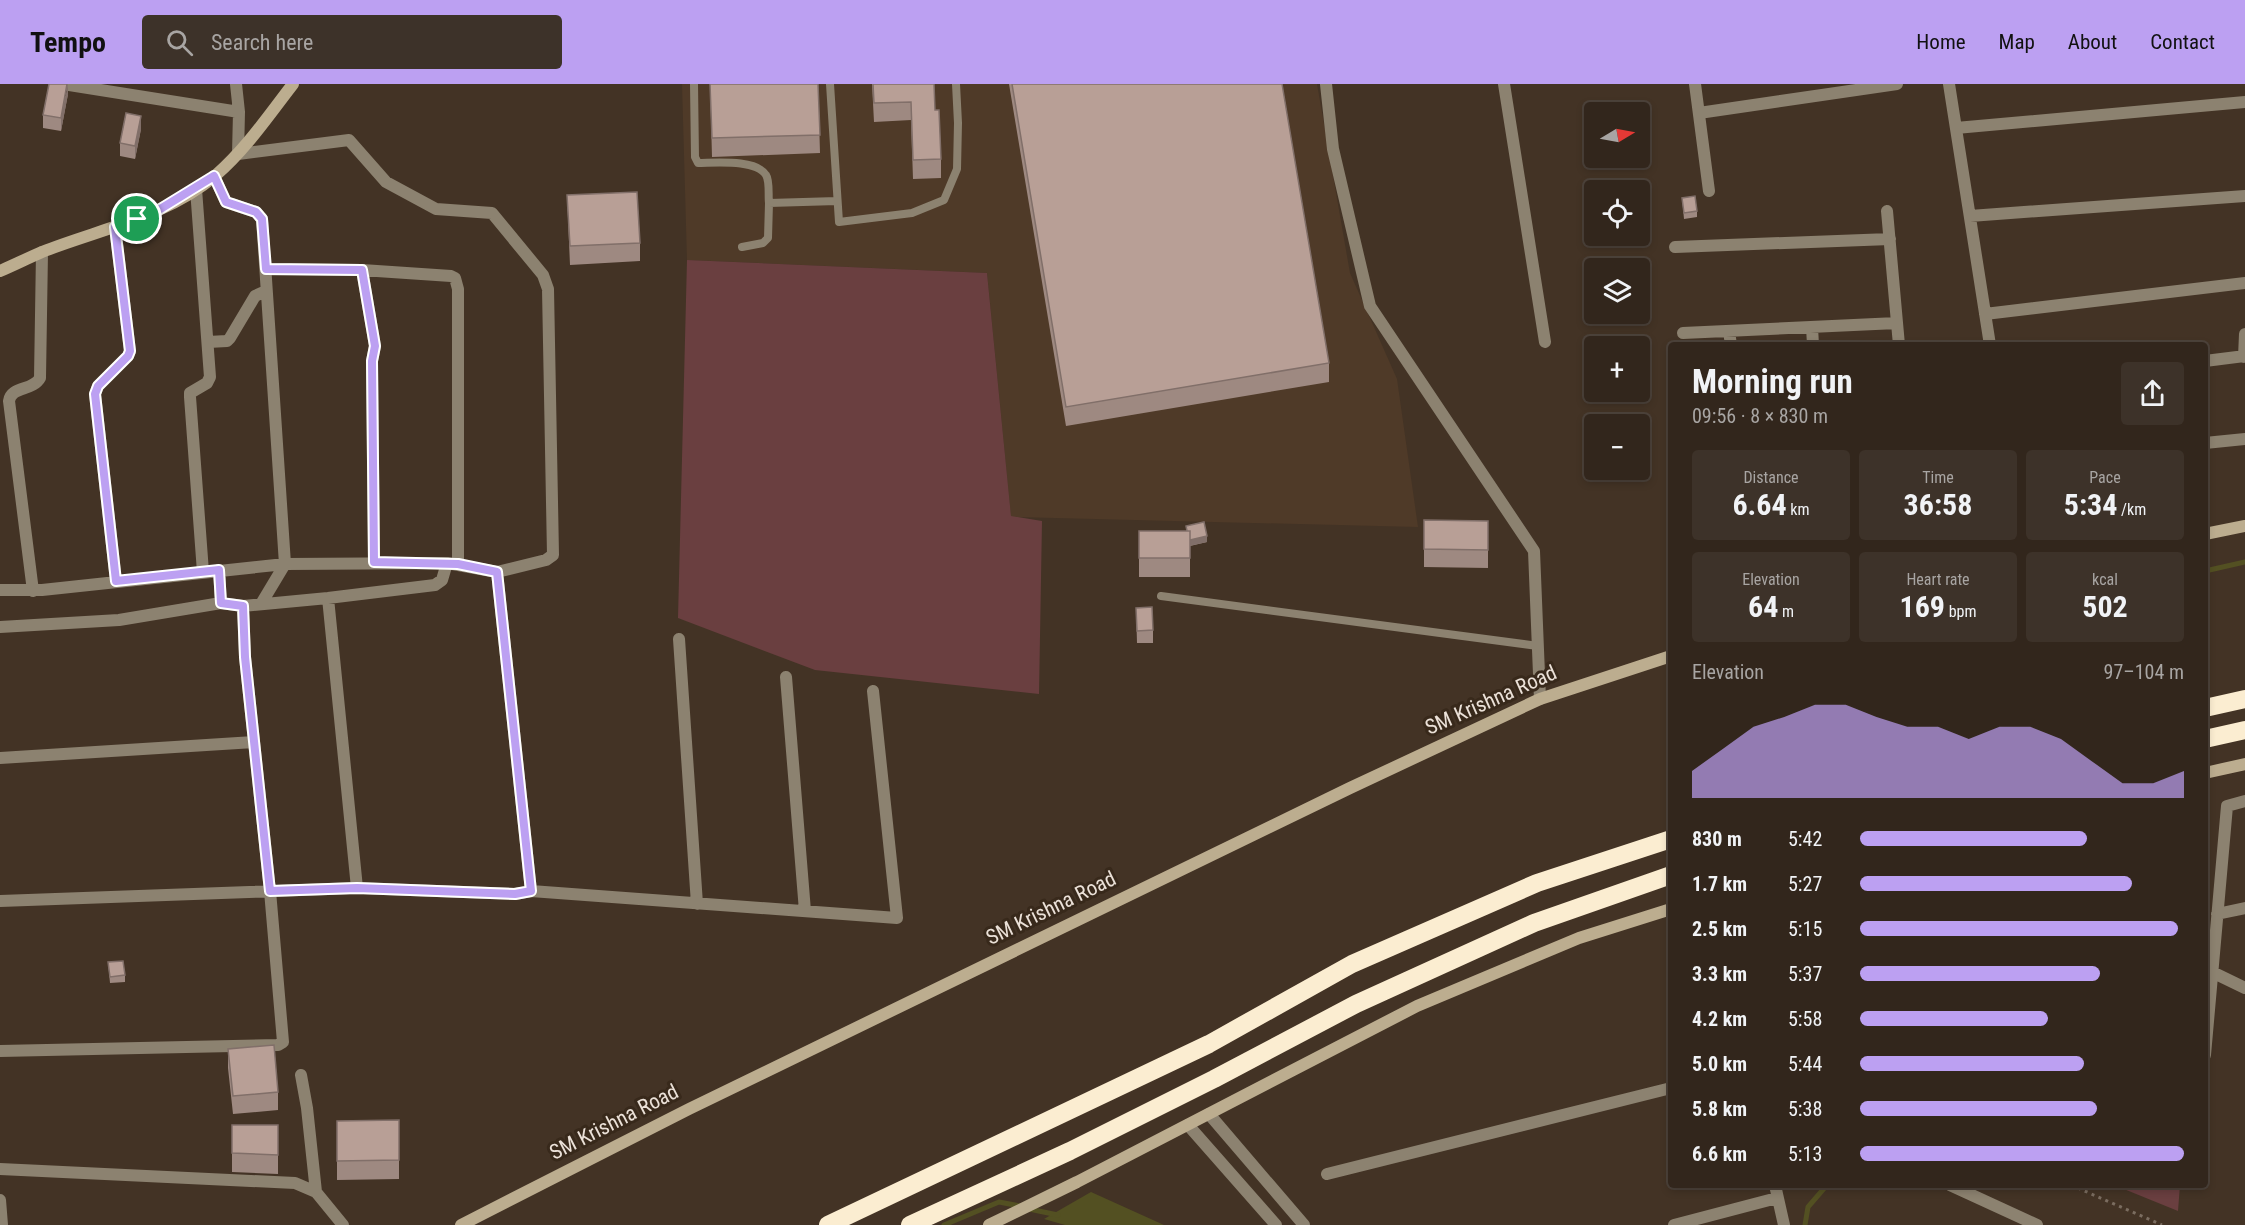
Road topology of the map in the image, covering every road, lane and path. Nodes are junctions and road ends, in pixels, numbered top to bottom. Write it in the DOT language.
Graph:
graph roads {
  1 [pos="63,84"];
  2 [pos="236,84"];
  3 [pos="293,84"];
  4 [pos="694,84"];
  5 [pos="830,84"];
  6 [pos="956,84"];
  7 [pos="1326,84"];
  8 [pos="1504,84"];
  9 [pos="1695,84"];
  10 [pos="1897,84"];
  11 [pos="1949,84"];
  12 [pos="2245,102"];
  13 [pos="239,112"];
  14 [pos="1699,113"];
  15 [pos="1956,128"];
  16 [pos="238,154"];
  17 [pos="214,176"];
  18 [pos="196,189"];
  19 [pos="1709,190"];
  20 [pos="2245,196"];
  21 [pos="837,201"];
  22 [pos="769,203"];
  23 [pos="1887,212"];
  24 [pos="1970,216"];
  25 [pos="115,227"];
  26 [pos="1890,239"];
  27 [pos="742,247"];
  28 [pos="1675,247"];
  29 [pos="42,252"];
  30 [pos="266,269"];
  31 [pos="362,270"];
  32 [pos="0,271"];
  33 [pos="2245,283"];
  34 [pos="266,291"];
  35 [pos="1985,314"];
  36 [pos="1897,323"];
  37 [pos="1812,327"];
  38 [pos="1729,331"];
  39 [pos="1683,333"];
  40 [pos="2245,334"];
  41 [pos="208,342"];
  42 [pos="1545,342"];
  43 [pos="1731,342"];
  44 [pos="1814,342"];
  45 [pos="1899,342"];
  46 [pos="1990,342"];
  47 [pos="2245,357"];
  48 [pos="2208,361"];
  49 [pos="2245,439"];
  50 [pos="2208,443"];
  51 [pos="2245,526"];
  52 [pos="2208,533"];
  53 [pos="374,562"];
  54 [pos="285,564"];
  55 [pos="452,564"];
  56 [pos="219,570"];
  57 [pos="203,572"];
  58 [pos="497,572"];
  59 [pos="116,581"];
  60 [pos="0,590"];
  61 [pos="33,591"];
  62 [pos="1161,596"];
  63 [pos="328,598"];
  64 [pos="221,603"];
  65 [pos="261,604"];
  66 [pos="243,606"];
  67 [pos="0,627"];
  68 [pos="679,639"];
  69 [pos="1538,646"];
  70 [pos="1668,658"];
  71 [pos="786,677"];
  72 [pos="873,691"];
  73 [pos="1540,699"];
  74 [pos="2245,699"];
  75 [pos="2208,707"];
  76 [pos="2245,730"];
  77 [pos="2208,738"];
  78 [pos="254,742"];
  79 [pos="0,758"];
  80 [pos="2245,764"];
  81 [pos="2208,772"];
  82 [pos="2245,801"];
  83 [pos="1668,840"];
  84 [pos="1668,875"];
  85 [pos="357,888"];
  86 [pos="270,891"];
  87 [pos="531,891"];
  88 [pos="0,901"];
  89 [pos="697,904"];
  90 [pos="2245,908"];
  91 [pos="1668,910"];
  92 [pos="805,911"];
  93 [pos="2217,914"];
  94 [pos="2212,972"];
  95 [pos="2245,988"];
  96 [pos="2208,1019"];
  97 [pos="0,1051"];
  98 [pos="301,1075"];
  99 [pos="1668,1089"];
  100 [pos="1209,1114"];
  101 [pos="1188,1125"];
  102 [pos="0,1169"];
  103 [pos="1327,1174"];
  104 [pos="1776,1188"];
  105 [pos="1957,1188"];
  106 [pos="2078,1188"];
  107 [pos="316,1192"];
  108 [pos="1778,1198"];
  109 [pos="0,1200"];
  110 [pos="2,1225"];
  111 [pos="343,1225"];
  112 [pos="461,1225"];
  113 [pos="828,1225"];
  114 [pos="910,1225"];
  115 [pos="989,1225"];
  116 [pos="1276,1225"];
  117 [pos="1304,1225"];
  118 [pos="1674,1225"];
  119 [pos="1784,1225"];
  120 [pos="2037,1225"];
  121 [pos="2162,1225"];
  1 -- 13 [label="street"];
  2 -- 13 [label="street"];
  3 -- 16 [label="street"];
  4 -- 22 [label="lane"];
  5 -- 21 [label="lane"];
  6 -- 21 [label="lane"];
  7 -- 69 [label="street"];
  8 -- 42 [label="street"];
  9 -- 14 [label="street"];
  10 -- 14 [label="street"];
  11 -- 15 [label="street"];
  12 -- 15 [label="street"];
  13 -- 16 [label="street"];
  14 -- 19 [label="street"];
  15 -- 24 [label="street"];
  16 -- 17 [label="street"];
  16 -- 58 [label="street"];
  17 -- 18 [label="street"];
  17 -- 30 [label="street"];
  18 -- 25 [label="street"];
  18 -- 41 [label="street"];
  20 -- 24 [label="street"];
  21 -- 22 [label="lane"];
  22 -- 27 [label="lane"];
  23 -- 26 [label="street"];
  24 -- 35 [label="street"];
  25 -- 29 [label="street"];
  25 -- 59 [label="street"];
  26 -- 28 [label="street"];
  26 -- 36 [label="street"];
  29 -- 32 [label="street"];
  29 -- 61 [label="street"];
  30 -- 31 [label="street"];
  30 -- 34 [label="street"];
  31 -- 53 [label="street"];
  31 -- 55 [label="street"];
  33 -- 35 [label="street"];
  34 -- 41 [label="street"];
  34 -- 54 [label="street"];
  35 -- 46 [label="street"];
  36 -- 37 [label="street"];
  36 -- 45 [label="street"];
  37 -- 38 [label="street"];
  37 -- 44 [label="street"];
  38 -- 39 [label="street"];
  38 -- 43 [label="street"];
  40 -- 47 [label="street"];
  41 -- 57 [label="street"];
  47 -- 48 [label="street"];
  49 -- 50 [label="street"];
  51 -- 52 [label="street"];
  53 -- 54 [label="street"];
  53 -- 55 [label="street"];
  54 -- 56 [label="street"];
  54 -- 65 [label="street"];
  55 -- 58 [label="street"];
  55 -- 63 [label="street"];
  56 -- 57 [label="street"];
  56 -- 64 [label="street"];
  57 -- 59 [label="street"];
  58 -- 87 [label="street"];
  59 -- 61 [label="street"];
  60 -- 61 [label="street"];
  62 -- 69 [label="lane"];
  63 -- 65 [label="street"];
  63 -- 85 [label="street"];
  64 -- 66 [label="street"];
  64 -- 67 [label="street"];
  65 -- 66 [label="street"];
  66 -- 78 [label="street"];
  68 -- 89 [label="street"];
  69 -- 73 [label="street"];
  70 -- 73 [label="street, SM Krishna Road"];
  71 -- 92 [label="street"];
  72 -- 92 [label="street"];
  73 -- 112 [label="street, SM Krishna Road"];
  74 -- 75 [label="highway"];
  76 -- 77 [label="highway"];
  78 -- 79 [label="street"];
  78 -- 86 [label="street"];
  80 -- 81 [label="street"];
  82 -- 93 [label="street"];
  83 -- 113 [label="highway"];
  84 -- 114 [label="highway"];
  85 -- 86 [label="street"];
  85 -- 87 [label="street"];
  86 -- 88 [label="street"];
  86 -- 97 [label="street"];
  87 -- 89 [label="street"];
  89 -- 92 [label="street"];
  90 -- 93 [label="street"];
  91 -- 100 [label="street"];
  93 -- 94 [label="street"];
  94 -- 95 [label="street"];
  94 -- 96 [label="street"];
  98 -- 107 [label="street"];
  99 -- 103 [label="street"];
  100 -- 101 [label="street"];
  100 -- 117 [label="street"];
  101 -- 115 [label="street"];
  101 -- 116 [label="street"];
  102 -- 107 [label="street"];
  104 -- 108 [label="street"];
  105 -- 120 [label="street"];
  106 -- 121 [label="path"];
  107 -- 111 [label="street"];
  108 -- 118 [label="street"];
  108 -- 119 [label="street"];
  109 -- 110 [label="street"];
}
